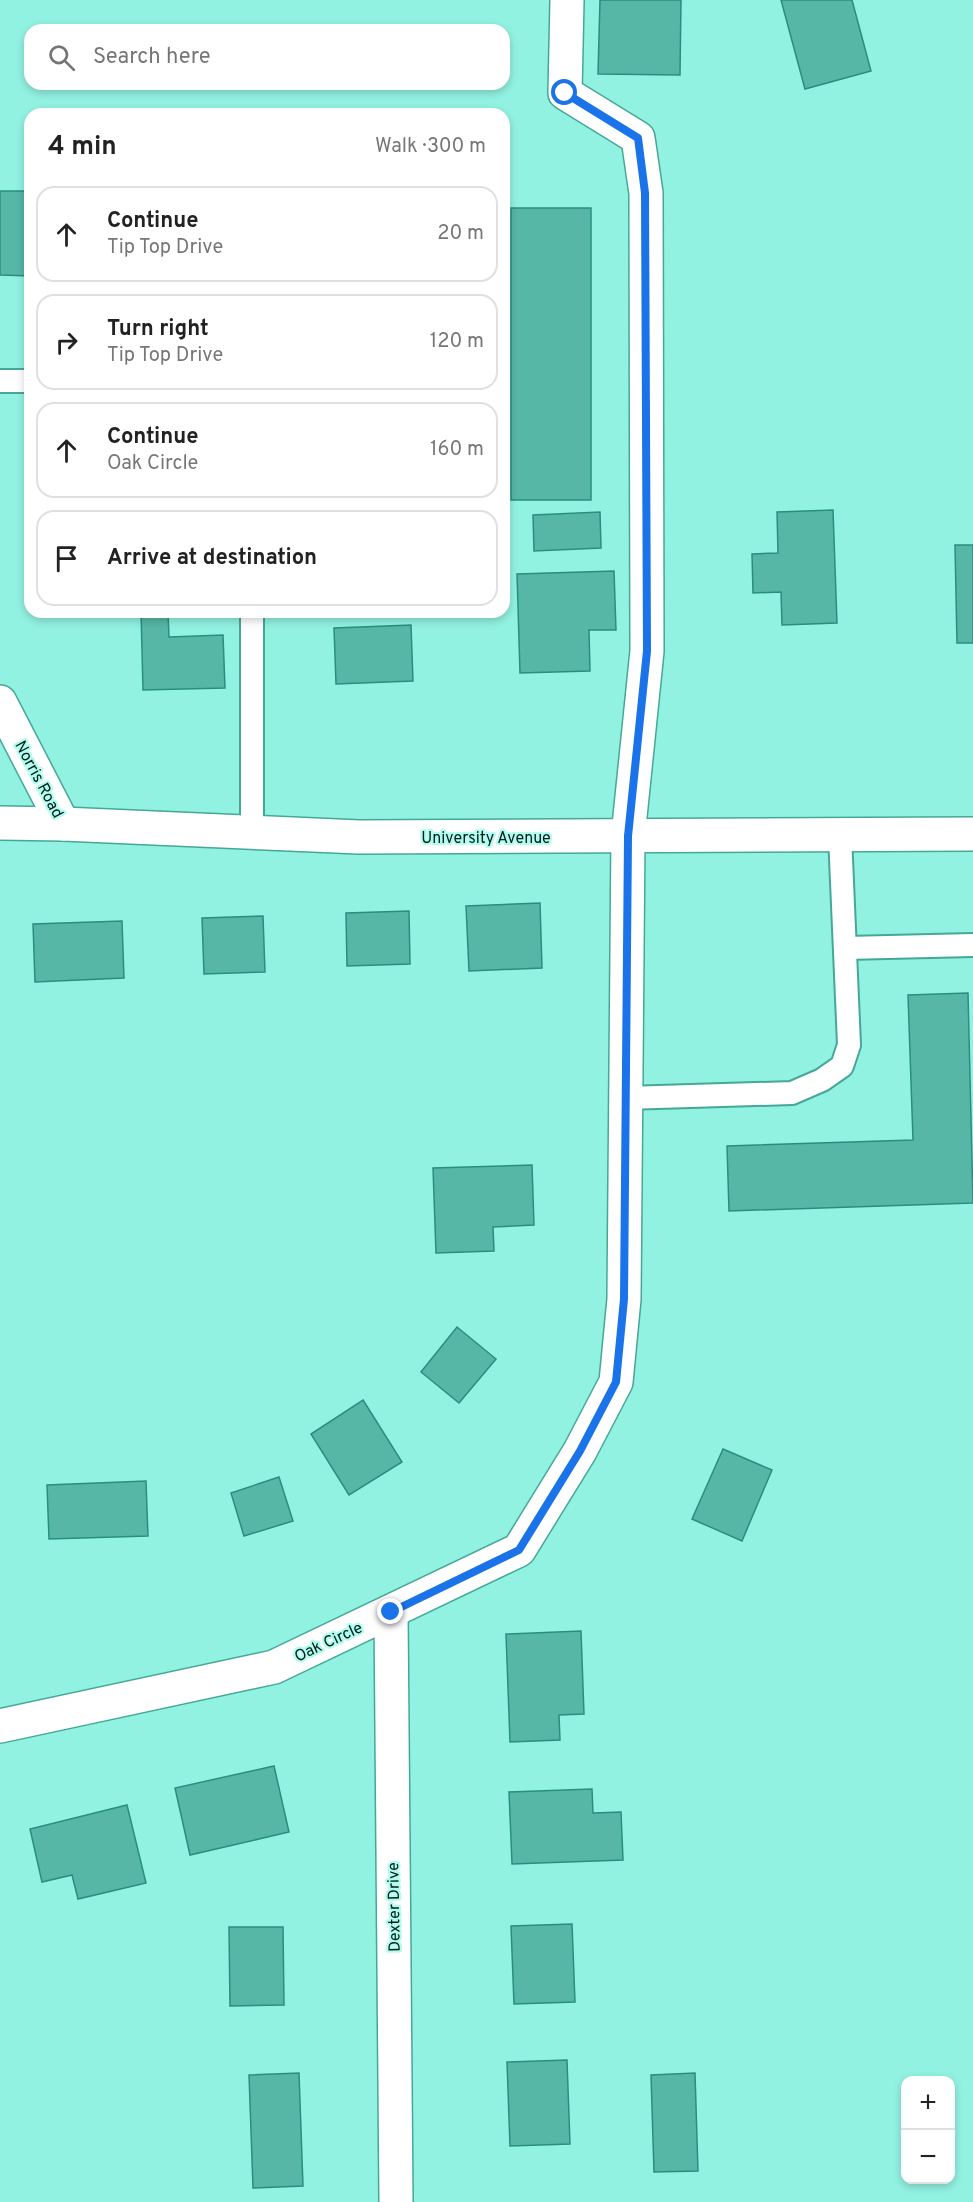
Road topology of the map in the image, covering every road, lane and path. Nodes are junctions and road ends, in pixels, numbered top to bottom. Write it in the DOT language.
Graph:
graph roads {
  1 [pos="567,0"];
  2 [pos="0,381"];
  3 [pos="24,381"];
  4 [pos="252,618"];
  5 [pos="0,702"];
  6 [pos="0,823"];
  7 [pos="63,824"];
  8 [pos="252,832"];
  9 [pos="973,834"];
  10 [pos="840,835"];
  11 [pos="628,836"];
  12 [pos="973,945"];
  13 [pos="846,948"];
  14 [pos="625,1098"];
  15 [pos="391,1612"];
  16 [pos="0,1726"];
  17 [pos="396,2202"];
  1 -- 11 [label="street, Oak Circle"];
  2 -- 3 [label="lane"];
  4 -- 8 [label="lane"];
  5 -- 7 [label="street, Norris Road"];
  6 -- 7 [label="street, University Avenue"];
  7 -- 8 [label="street, University Avenue"];
  8 -- 11 [label="street, University Avenue"];
  9 -- 10 [label="street, University Avenue"];
  10 -- 11 [label="street, University Avenue"];
  10 -- 13 [label="lane"];
  11 -- 14 [label="street, Oak Circle"];
  12 -- 13 [label="lane"];
  13 -- 14 [label="lane"];
  14 -- 15 [label="street, Oak Circle"];
  15 -- 16 [label="street, Oak Circle"];
  15 -- 17 [label="street, Dexter Drive"];
}
